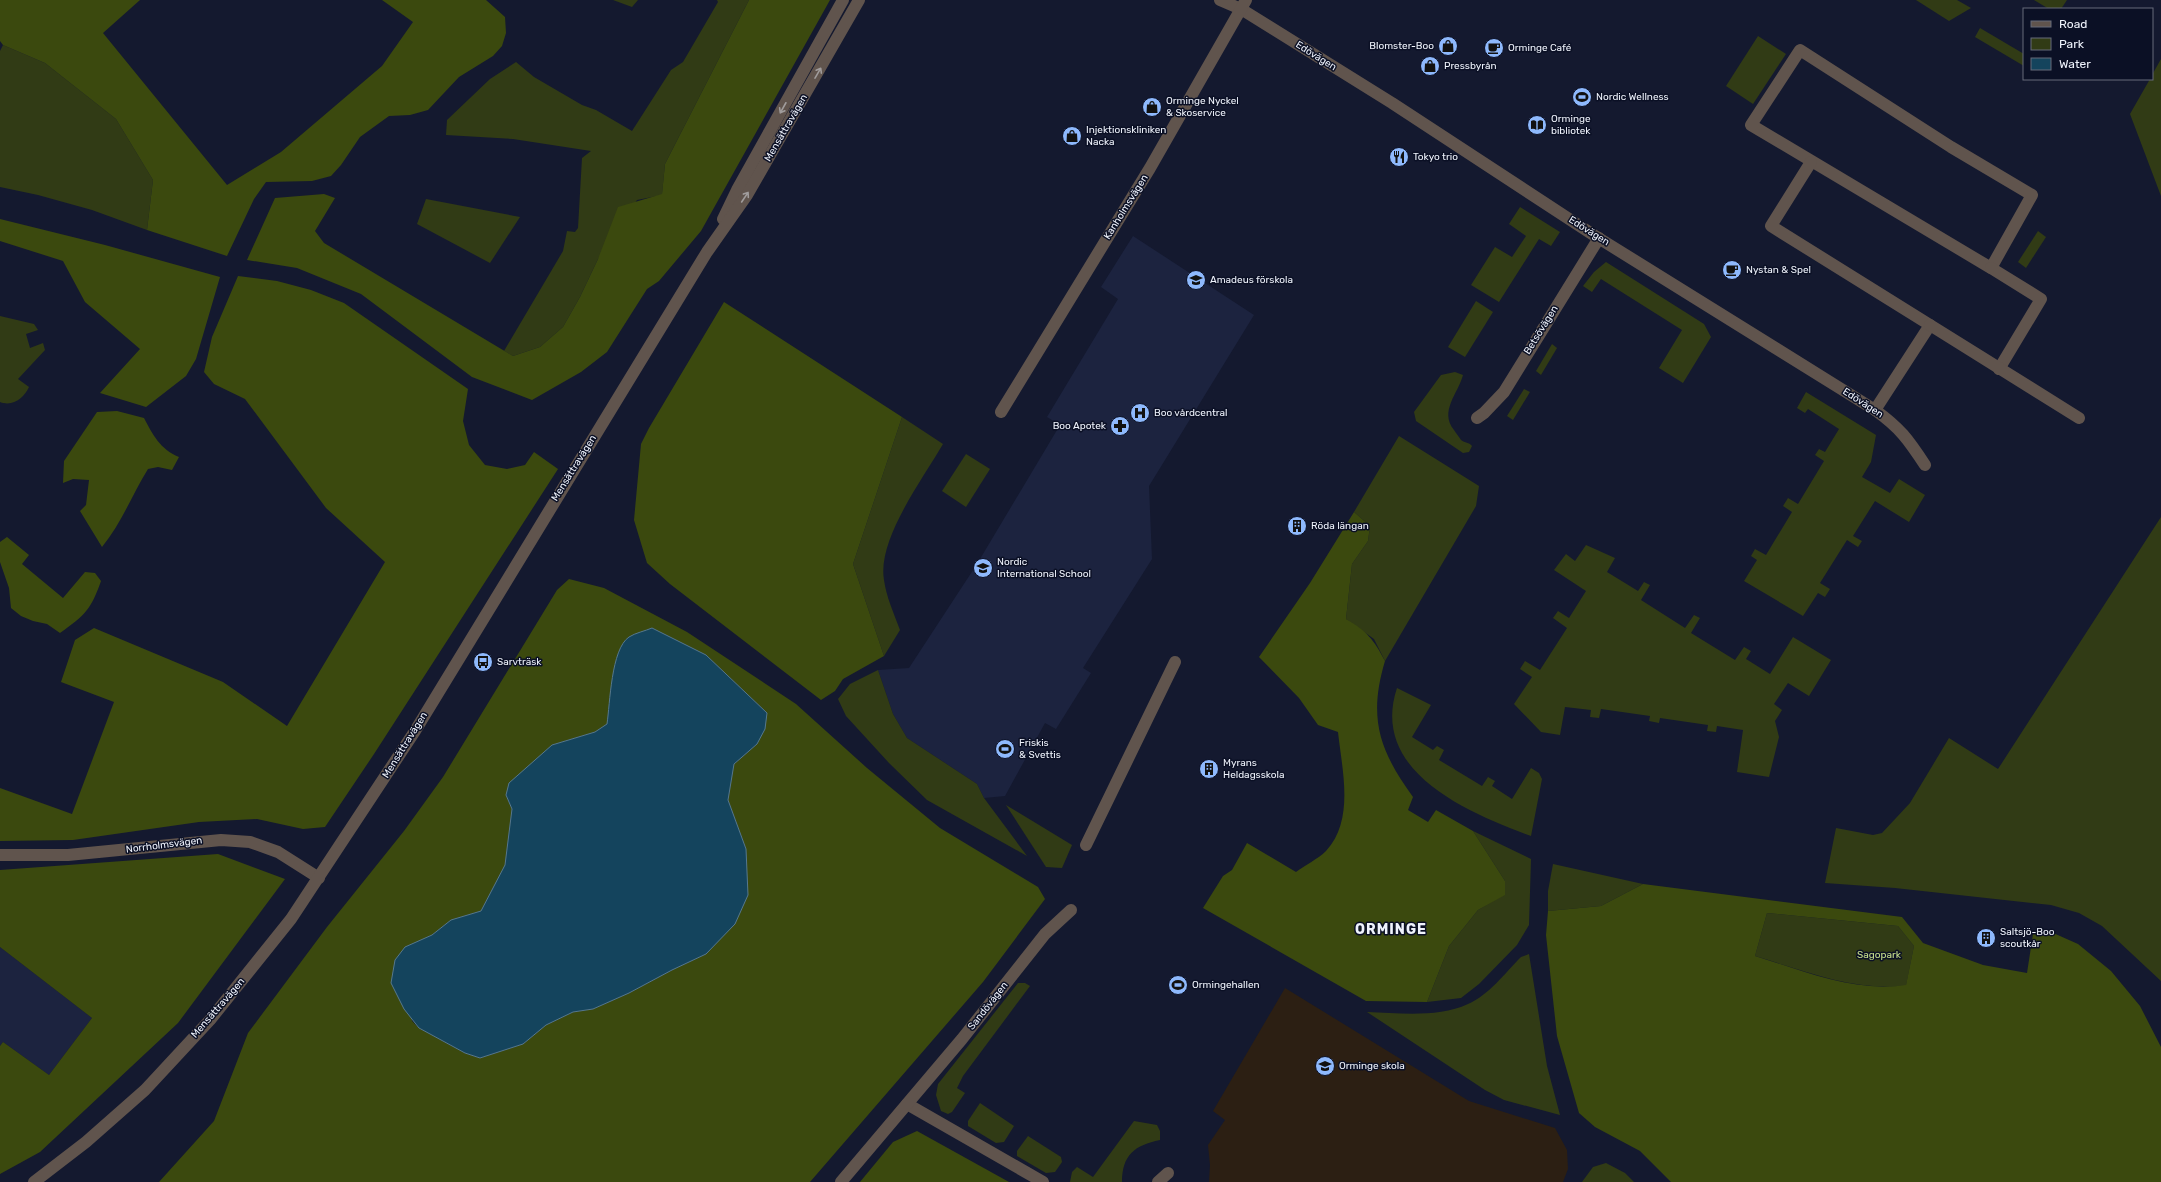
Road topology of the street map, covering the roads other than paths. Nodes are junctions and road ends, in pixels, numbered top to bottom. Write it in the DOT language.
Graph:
graph roads {
  1 [pos="843,0"];
  2 [pos="859,0"];
  3 [pos="1220,0"];
  4 [pos="1231,0"];
  5 [pos="1243,4"];
  6 [pos="1811,162"];
  7 [pos="1599,238"];
  8 [pos="707,252"];
  9 [pos="1991,268"];
  10 [pos="1930,325"];
  11 [pos="1999,369"];
  12 [pos="1875,410"];
  13 [pos="1001,412"];
  14 [pos="1477,418"];
  15 [pos="2079,418"];
  16 [pos="1925,465"];
  17 [pos="1175,662"];
  18 [pos="1086,845"];
  19 [pos="0,855"];
  20 [pos="319,878"];
  21 [pos="1071,910"];
  22 [pos="907,1104"];
  23 [pos="1168,1173"];
  24 [pos="34,1182"];
  25 [pos="841,1182"];
  26 [pos="1043,1182"];
  27 [pos="1158,1182"];
  1 -- 8 [label="street, Mensättravägen, one-way"];
  8 -- 2 [label="street, Mensättravägen, one-way"];
  3 -- 5 [label="street, Edövägen"];
  4 -- 5 [label="street, Edövägen"];
  5 -- 7 [label="street, Edövägen"];
  5 -- 13 [label="street, Kanholmsvägen"];
  6 -- 9 [label="street"];
  6 -- 9 [label="street"];
  6 -- 10 [label="street"];
  7 -- 12 [label="street, Edövägen"];
  7 -- 14 [label="street, Betsövägen"];
  8 -- 20 [label="street, Mensättravägen"];
  9 -- 11 [label="street"];
  10 -- 11 [label="street"];
  10 -- 12 [label="street"];
  11 -- 15 [label="street"];
  12 -- 16 [label="street, Edövägen"];
  17 -- 18 [label="street"];
  19 -- 20 [label="street, Norrholmsvägen"];
  20 -- 24 [label="street, Mensättravägen"];
  21 -- 22 [label="street, Sandövägen"];
  22 -- 25 [label="street, Sandövägen"];
  22 -- 26 [label="street"];
  23 -- 27 [label="street"];
}
